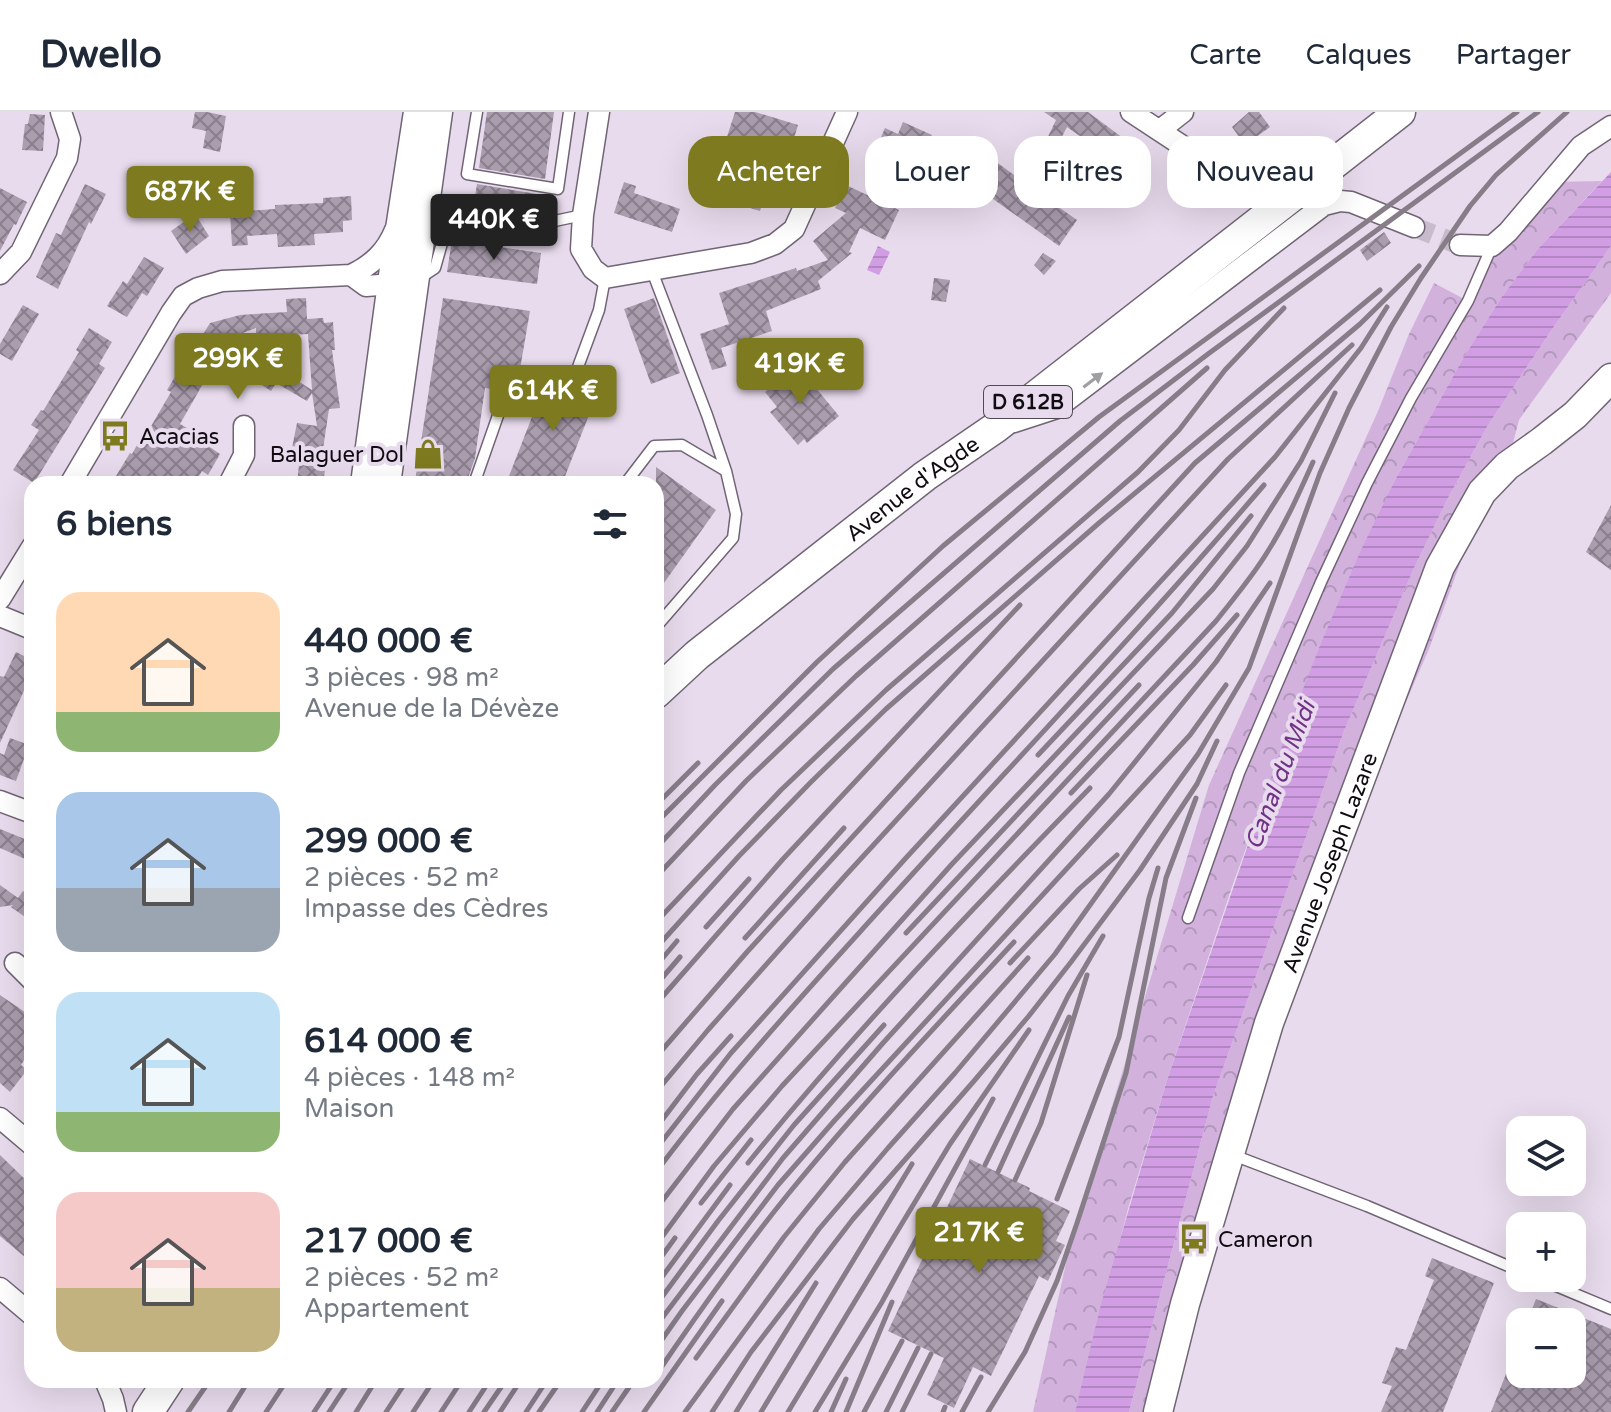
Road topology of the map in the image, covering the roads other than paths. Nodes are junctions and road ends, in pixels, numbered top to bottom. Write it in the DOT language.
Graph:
graph roads {
  1 [pos="61,112"];
  2 [pos="418,112"];
  3 [pos="438,112"];
  4 [pos="477,112"];
  5 [pos="569,112"];
  6 [pos="599,112"];
  7 [pos="847,112"];
  8 [pos="1131,112"];
  9 [pos="1183,112"];
  10 [pos="1400,112"];
  11 [pos="1158,121"];
  12 [pos="1611,126"];
  13 [pos="1177,136"];
  14 [pos="1343,157"];
  15 [pos="1278,208"];
  16 [pos="583,215"];
  17 [pos="545,223"];
  18 [pos="1414,227"];
  19 [pos="446,229"];
  20 [pos="1460,245"];
  21 [pos="1492,246"];
  22 [pos="652,271"];
  23 [pos="0,274"];
  24 [pos="384,277"];
  25 [pos="605,278"];
  26 [pos="575,375"];
  27 [pos="1611,378"];
  28 [pos="502,404"];
  29 [pos="244,426"];
  30 [pos="995,428"];
  31 [pos="726,471"];
  32 [pos="75,476"];
  33 [pos="233,476"];
  34 [pos="366,476"];
  35 [pos="387,476"];
  36 [pos="477,476"];
  37 [pos="631,476"];
  38 [pos="24,560"];
  39 [pos="0,599"];
  40 [pos="0,616"];
  41 [pos="664,618"];
  42 [pos="24,626"];
  43 [pos="664,686"];
  44 [pos="0,801"];
  45 [pos="24,810"];
  46 [pos="1188,918"];
  47 [pos="15,963"];
  48 [pos="24,972"];
  49 [pos="0,1118"];
  50 [pos="24,1138"];
  51 [pos="1229,1154"];
  52 [pos="1506,1265"];
  53 [pos="0,1288"];
  54 [pos="1570,1292"];
  55 [pos="24,1308"];
  56 [pos="1611,1309"];
  57 [pos="108,1388"];
  58 [pos="143,1388"];
  59 [pos="164,1388"];
  60 [pos="116,1412"];
  61 [pos="130,1412"];
  62 [pos="148,1412"];
  63 [pos="1158,1412"];
  1 -- 23 [label="street"];
  2 -- 24 [label="main road"];
  3 -- 24 [label="main road"];
  4 -- 5 [label="lane"];
  6 -- 16 [label="street"];
  7 -- 22 [label="street"];
  8 -- 11 [label="street"];
  9 -- 11 [label="street"];
  10 -- 14 [label="main road, Avenue d'Agde / D 612B"];
  11 -- 13 [label="street"];
  12 -- 21 [label="street"];
  15 -- 30 [label="main road, Avenue d'Agde / D 612B"];
  16 -- 17 [label="lane"];
  16 -- 25 [label="street"];
  17 -- 19 [label="lane"];
  17 -- 19 [label="lane"];
  30 -- 18 [label="street, one-way"];
  19 -- 24 [label="lane"];
  20 -- 21 [label="street"];
  21 -- 46 [label="lane"];
  22 -- 25 [label="street"];
  22 -- 31 [label="lane"];
  24 -- 32 [label="street"];
  24 -- 34 [label="main road"];
  24 -- 35 [label="main road"];
  25 -- 26 [label="lane"];
  27 -- 51 [label="main road, Avenue Joseph Lazare"];
  28 -- 36 [label="lane"];
  29 -- 33 [label="street"];
  30 -- 43 [label="main road, Avenue d'Agde / D 612B"];
  31 -- 37 [label="lane"];
  31 -- 41 [label="lane"];
  38 -- 39 [label="street"];
  40 -- 42 [label="street"];
  44 -- 45 [label="street"];
  47 -- 48 [label="street"];
  49 -- 50 [label="street"];
  51 -- 52 [label="lane"];
  51 -- 63 [label="main road, Avenue Joseph Lazare"];
  53 -- 55 [label="street"];
  54 -- 56 [label="lane"];
  57 -- 60 [label="street"];
  58 -- 61 [label="main road"];
  59 -- 62 [label="main road"];
}
